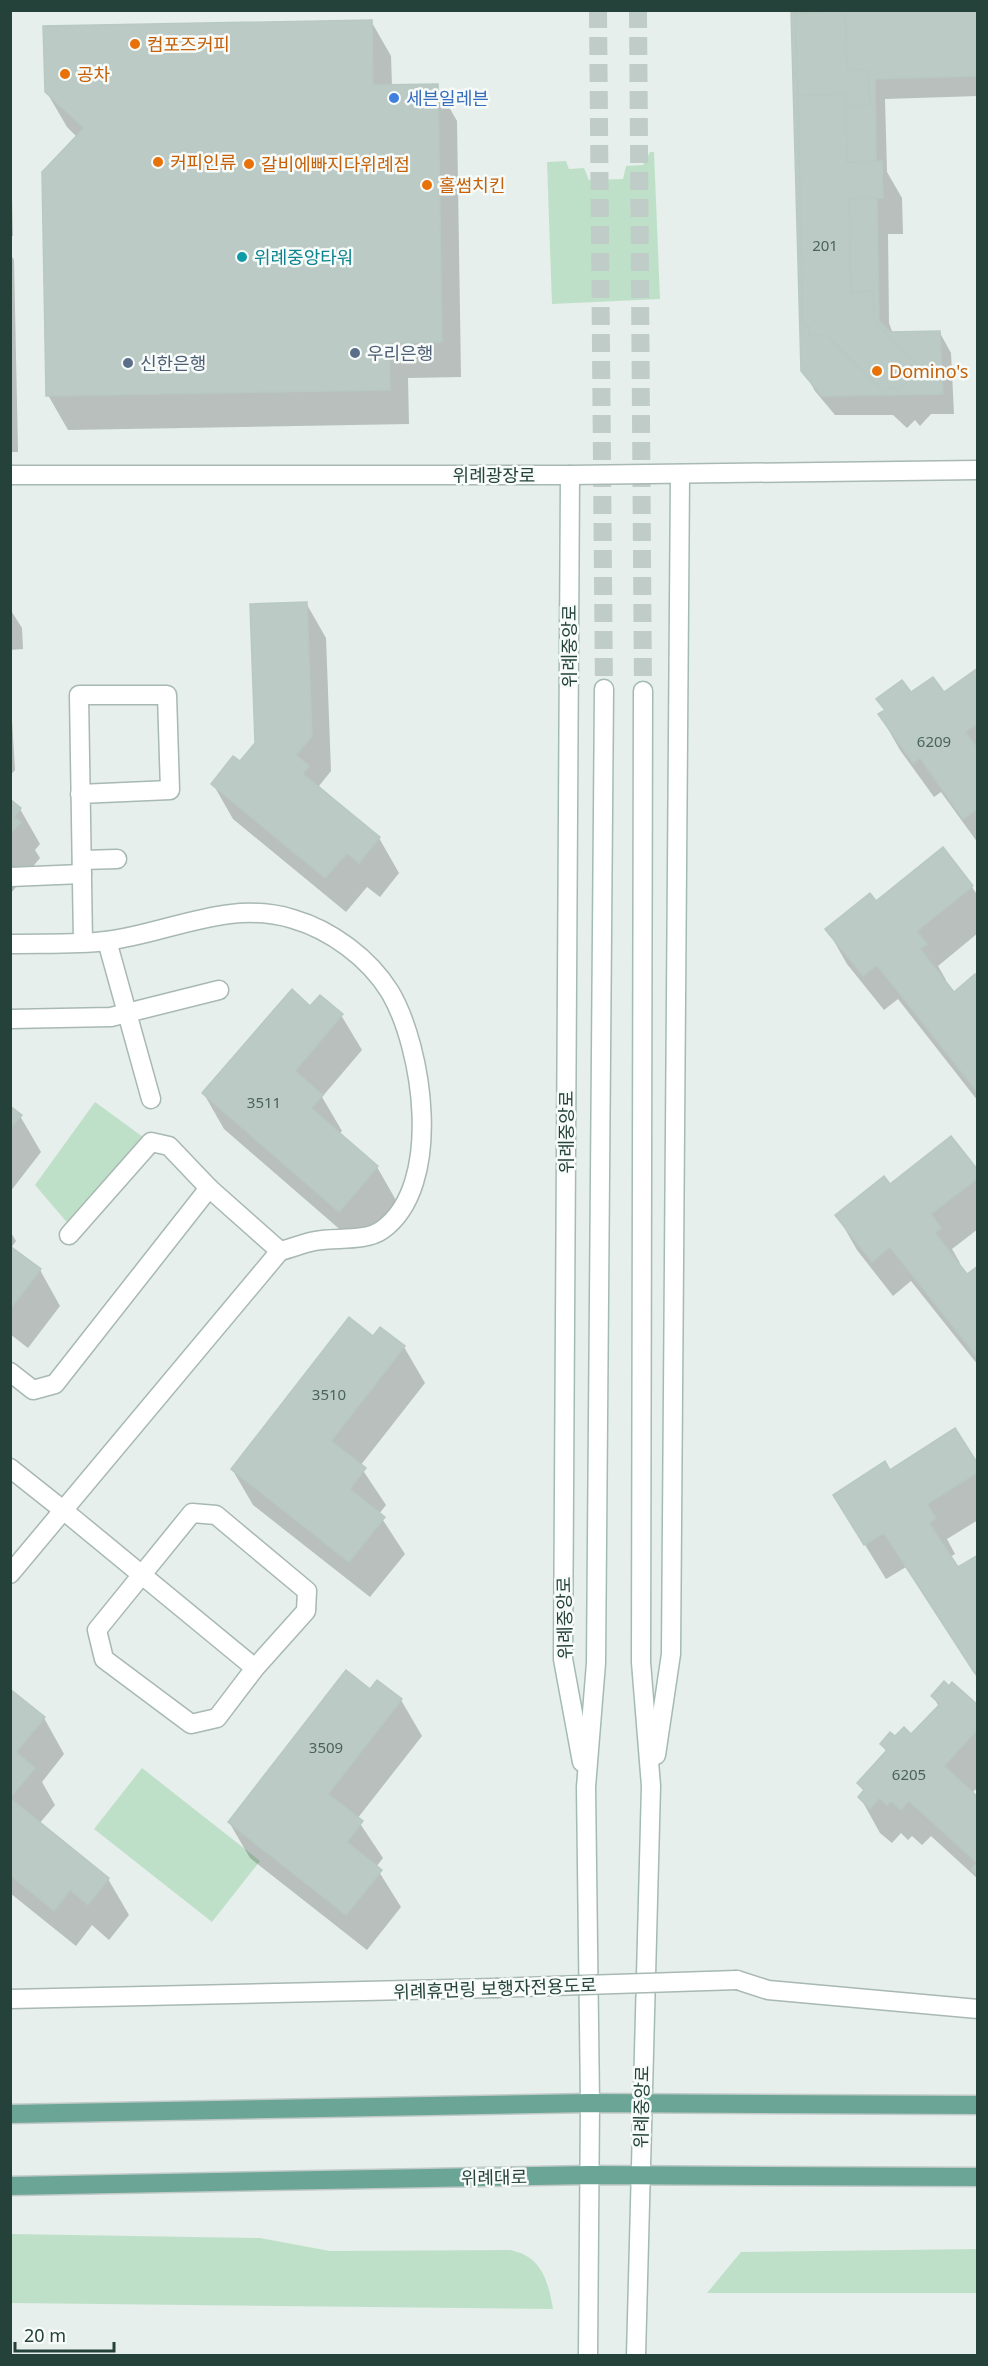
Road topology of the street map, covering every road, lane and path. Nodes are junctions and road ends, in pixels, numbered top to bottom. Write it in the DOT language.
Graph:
graph roads {
  1 [pos="978,470"];
  2 [pos="680,474"];
  3 [pos="10,475"];
  4 [pos="570,475"];
  5 [pos="604,689"];
  6 [pos="643,691"];
  7 [pos="80,794"];
  8 [pos="117,858"];
  9 [pos="82,867"];
  10 [pos="10,877"];
  11 [pos="107,941"];
  12 [pos="83,942"];
  13 [pos="10,944"];
  14 [pos="219,990"];
  15 [pos="127,1014"];
  16 [pos="10,1018"];
  17 [pos="151,1099"];
  18 [pos="209,1188"];
  19 [pos="69,1235"];
  20 [pos="280,1251"];
  21 [pos="10,1372"];
  22 [pos="10,1468"];
  23 [pos="63,1510"];
  24 [pos="10,1574"];
  25 [pos="142,1574"];
  26 [pos="255,1668"];
  27 [pos="651,1786"];
  28 [pos="586,1787"];
  29 [pos="10,2000"];
  30 [pos="978,2009"];
  31 [pos="590,2103"];
  32 [pos="641,2103"];
  33 [pos="978,2104"];
  34 [pos="10,2114"];
  35 [pos="589,2175"];
  36 [pos="640,2176"];
  37 [pos="978,2177"];
  38 [pos="10,2186"];
  39 [pos="588,2355"];
  40 [pos="636,2355"];
  1 -- 2 [label="main road, 위례광장로"];
  2 -- 4 [label="main road, 위례광장로"];
  2 -- 27 [label="main road, 위례중앙로"];
  3 -- 4 [label="main road, 위례광장로"];
  4 -- 28 [label="main road, 위례중앙로"];
  5 -- 28 [label="main road, 위례중앙로"];
  6 -- 27 [label="main road, 위례중앙로"];
  7 -- 7 [label="main road"];
  7 -- 9 [label="main road"];
  8 -- 9 [label="main road"];
  9 -- 10 [label="main road"];
  9 -- 12 [label="main road"];
  11 -- 12 [label="main road"];
  11 -- 15 [label="main road"];
  11 -- 20 [label="main road"];
  12 -- 13 [label="main road"];
  14 -- 15 [label="main road"];
  15 -- 16 [label="main road"];
  15 -- 17 [label="main road"];
  18 -- 19 [label="main road"];
  18 -- 20 [label="main road"];
  18 -- 21 [label="main road"];
  20 -- 23 [label="main road"];
  22 -- 23 [label="main road"];
  23 -- 24 [label="main road"];
  23 -- 25 [label="main road"];
  25 -- 26 [label="main road"];
  25 -- 26 [label="main road"];
  25 -- 26 [label="main road"];
  27 -- 32 [label="main road, 위례중앙로"];
  28 -- 31 [label="main road, 위례중앙로"];
  29 -- 30 [label="main road, 위례휴먼링 보행자전용도로, bridge"];
  31 -- 32 [label="main road"];
  31 -- 34 [label="main road"];
  31 -- 35 [label="main road, 위례중앙로"];
  32 -- 33 [label="main road"];
  32 -- 36 [label="main road, 위례중앙로"];
  35 -- 36 [label="main road, 위례대로"];
  35 -- 38 [label="main road, 위례대로"];
  35 -- 39 [label="main road, 위례중앙로"];
  36 -- 37 [label="main road, 위례대로"];
  36 -- 40 [label="main road, 위례중앙로"];
}
